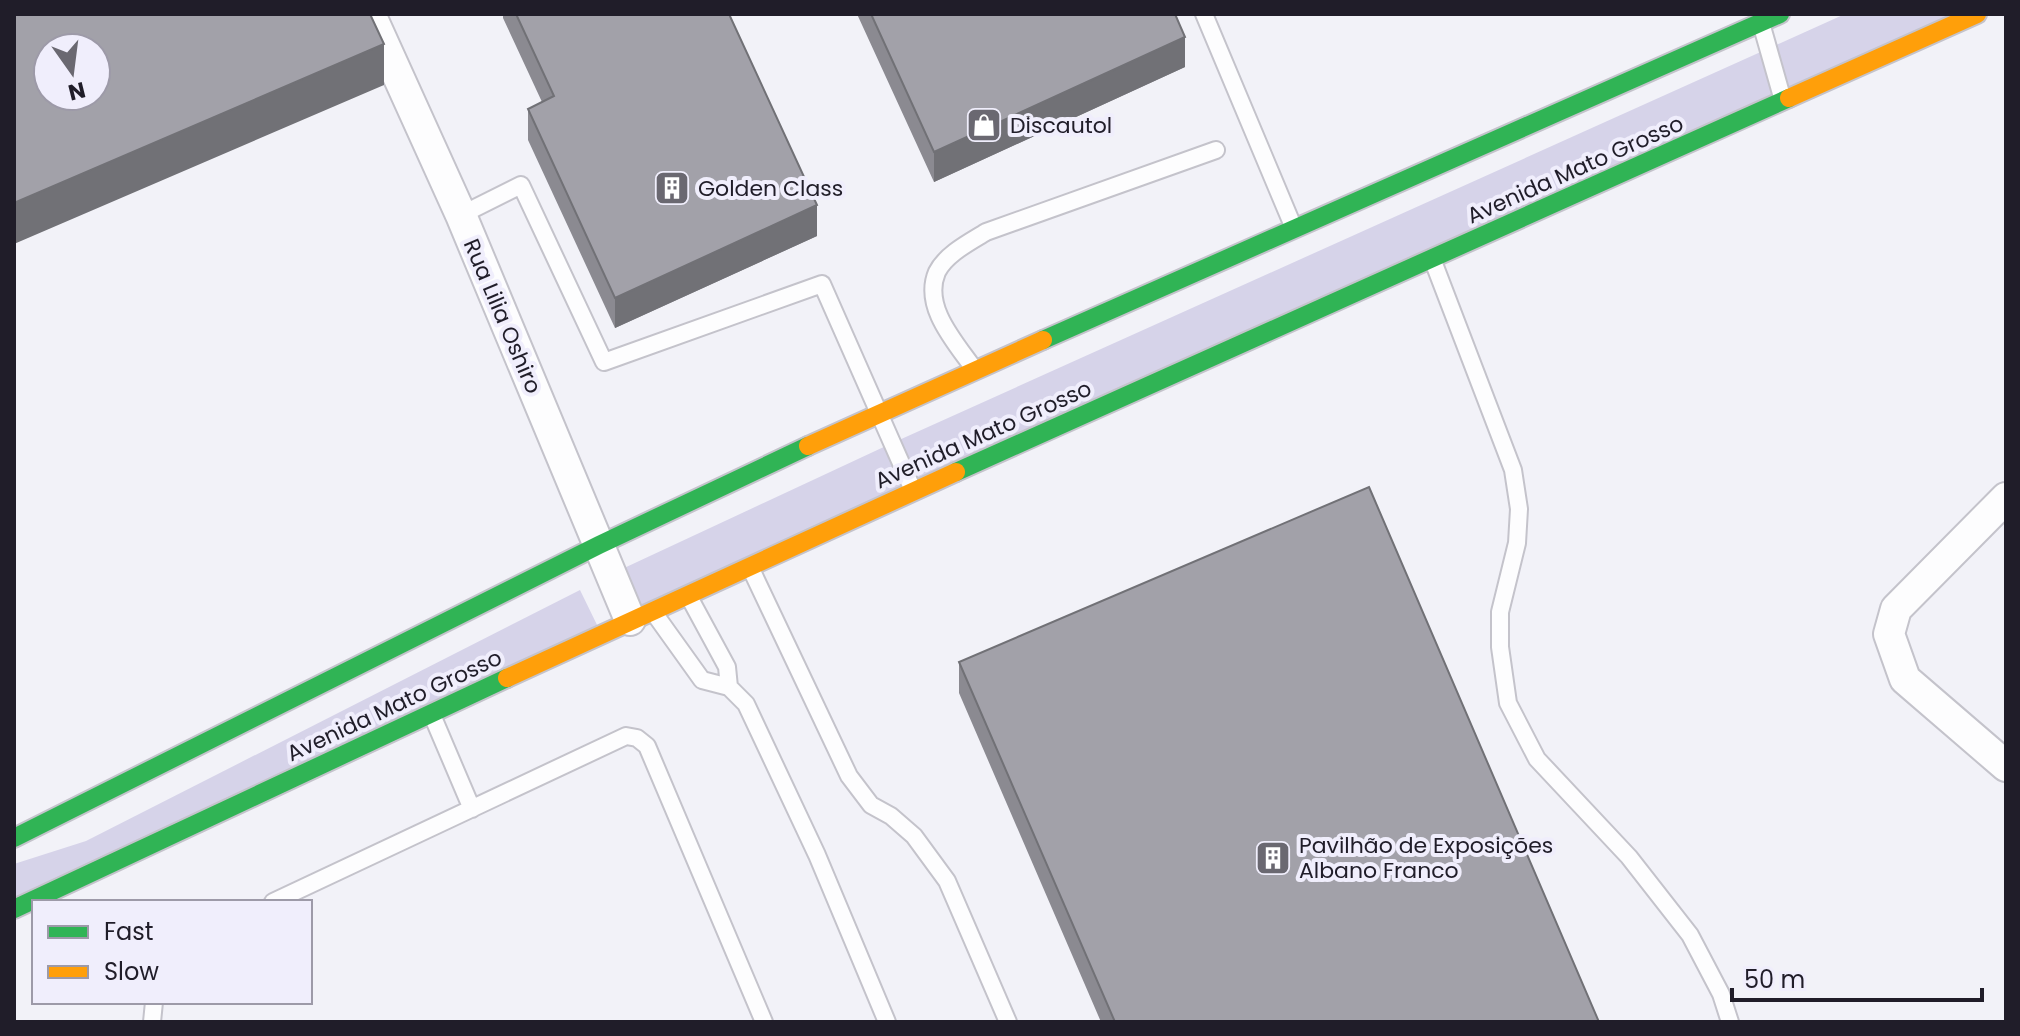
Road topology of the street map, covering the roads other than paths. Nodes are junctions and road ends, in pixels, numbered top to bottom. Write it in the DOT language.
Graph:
graph roads {
  1 [pos="370,14"];
  2 [pos="1204,14"];
  3 [pos="1780,14"];
  4 [pos="1977,14"];
  5 [pos="1758,18"];
  6 [pos="1784,103"];
  7 [pos="1216,150"];
  8 [pos="461,215"];
  9 [pos="1294,229"];
  10 [pos="1432,259"];
  11 [pos="975,370"];
  12 [pos="877,413"];
  13 [pos="913,491"];
  14 [pos="2006,498"];
  15 [pos="599,545"];
  16 [pos="749,566"];
  17 [pos="688,594"];
  18 [pos="641,615"];
  19 [pos="729,687"];
  20 [pos="431,714"];
  21 [pos="2006,766"];
  22 [pos="472,809"];
  23 [pos="14,838"];
  24 [pos="33,900"];
  25 [pos="277,900"];
  26 [pos="764,1022"];
  27 [pos="887,1022"];
  28 [pos="1008,1022"];
  29 [pos="1730,1022"];
  1 -- 8 [label="street, Rua Lilia Oshiro"];
  2 -- 9 [label="lane"];
  3 -- 5 [label="main road"];
  4 -- 6 [label="main road, Avenida Mato Grosso"];
  5 -- 6 [label="lane"];
  5 -- 9 [label="main road"];
  6 -- 10 [label="main road, Avenida Mato Grosso"];
  7 -- 11 [label="lane"];
  8 -- 12 [label="lane"];
  8 -- 15 [label="street, Rua Lilia Oshiro"];
  9 -- 11 [label="main road"];
  10 -- 13 [label="main road, Avenida Mato Grosso"];
  10 -- 29 [label="lane"];
  11 -- 12 [label="main road"];
  12 -- 13 [label="lane"];
  12 -- 15 [label="main road"];
  13 -- 16 [label="main road, Avenida Mato Grosso"];
  14 -- 21 [label="street"];
  15 -- 18 [label="street, Rua Lilia Oshiro"];
  15 -- 23 [label="main road"];
  16 -- 17 [label="main road, Avenida Mato Grosso"];
  16 -- 28 [label="lane"];
  17 -- 18 [label="main road, Avenida Mato Grosso"];
  17 -- 19 [label="lane"];
  18 -- 19 [label="lane"];
  18 -- 20 [label="main road, Avenida Mato Grosso"];
  19 -- 27 [label="lane"];
  20 -- 22 [label="lane"];
  20 -- 24 [label="main road, Avenida Mato Grosso"];
  22 -- 25 [label="lane"];
  22 -- 26 [label="lane"];
}
